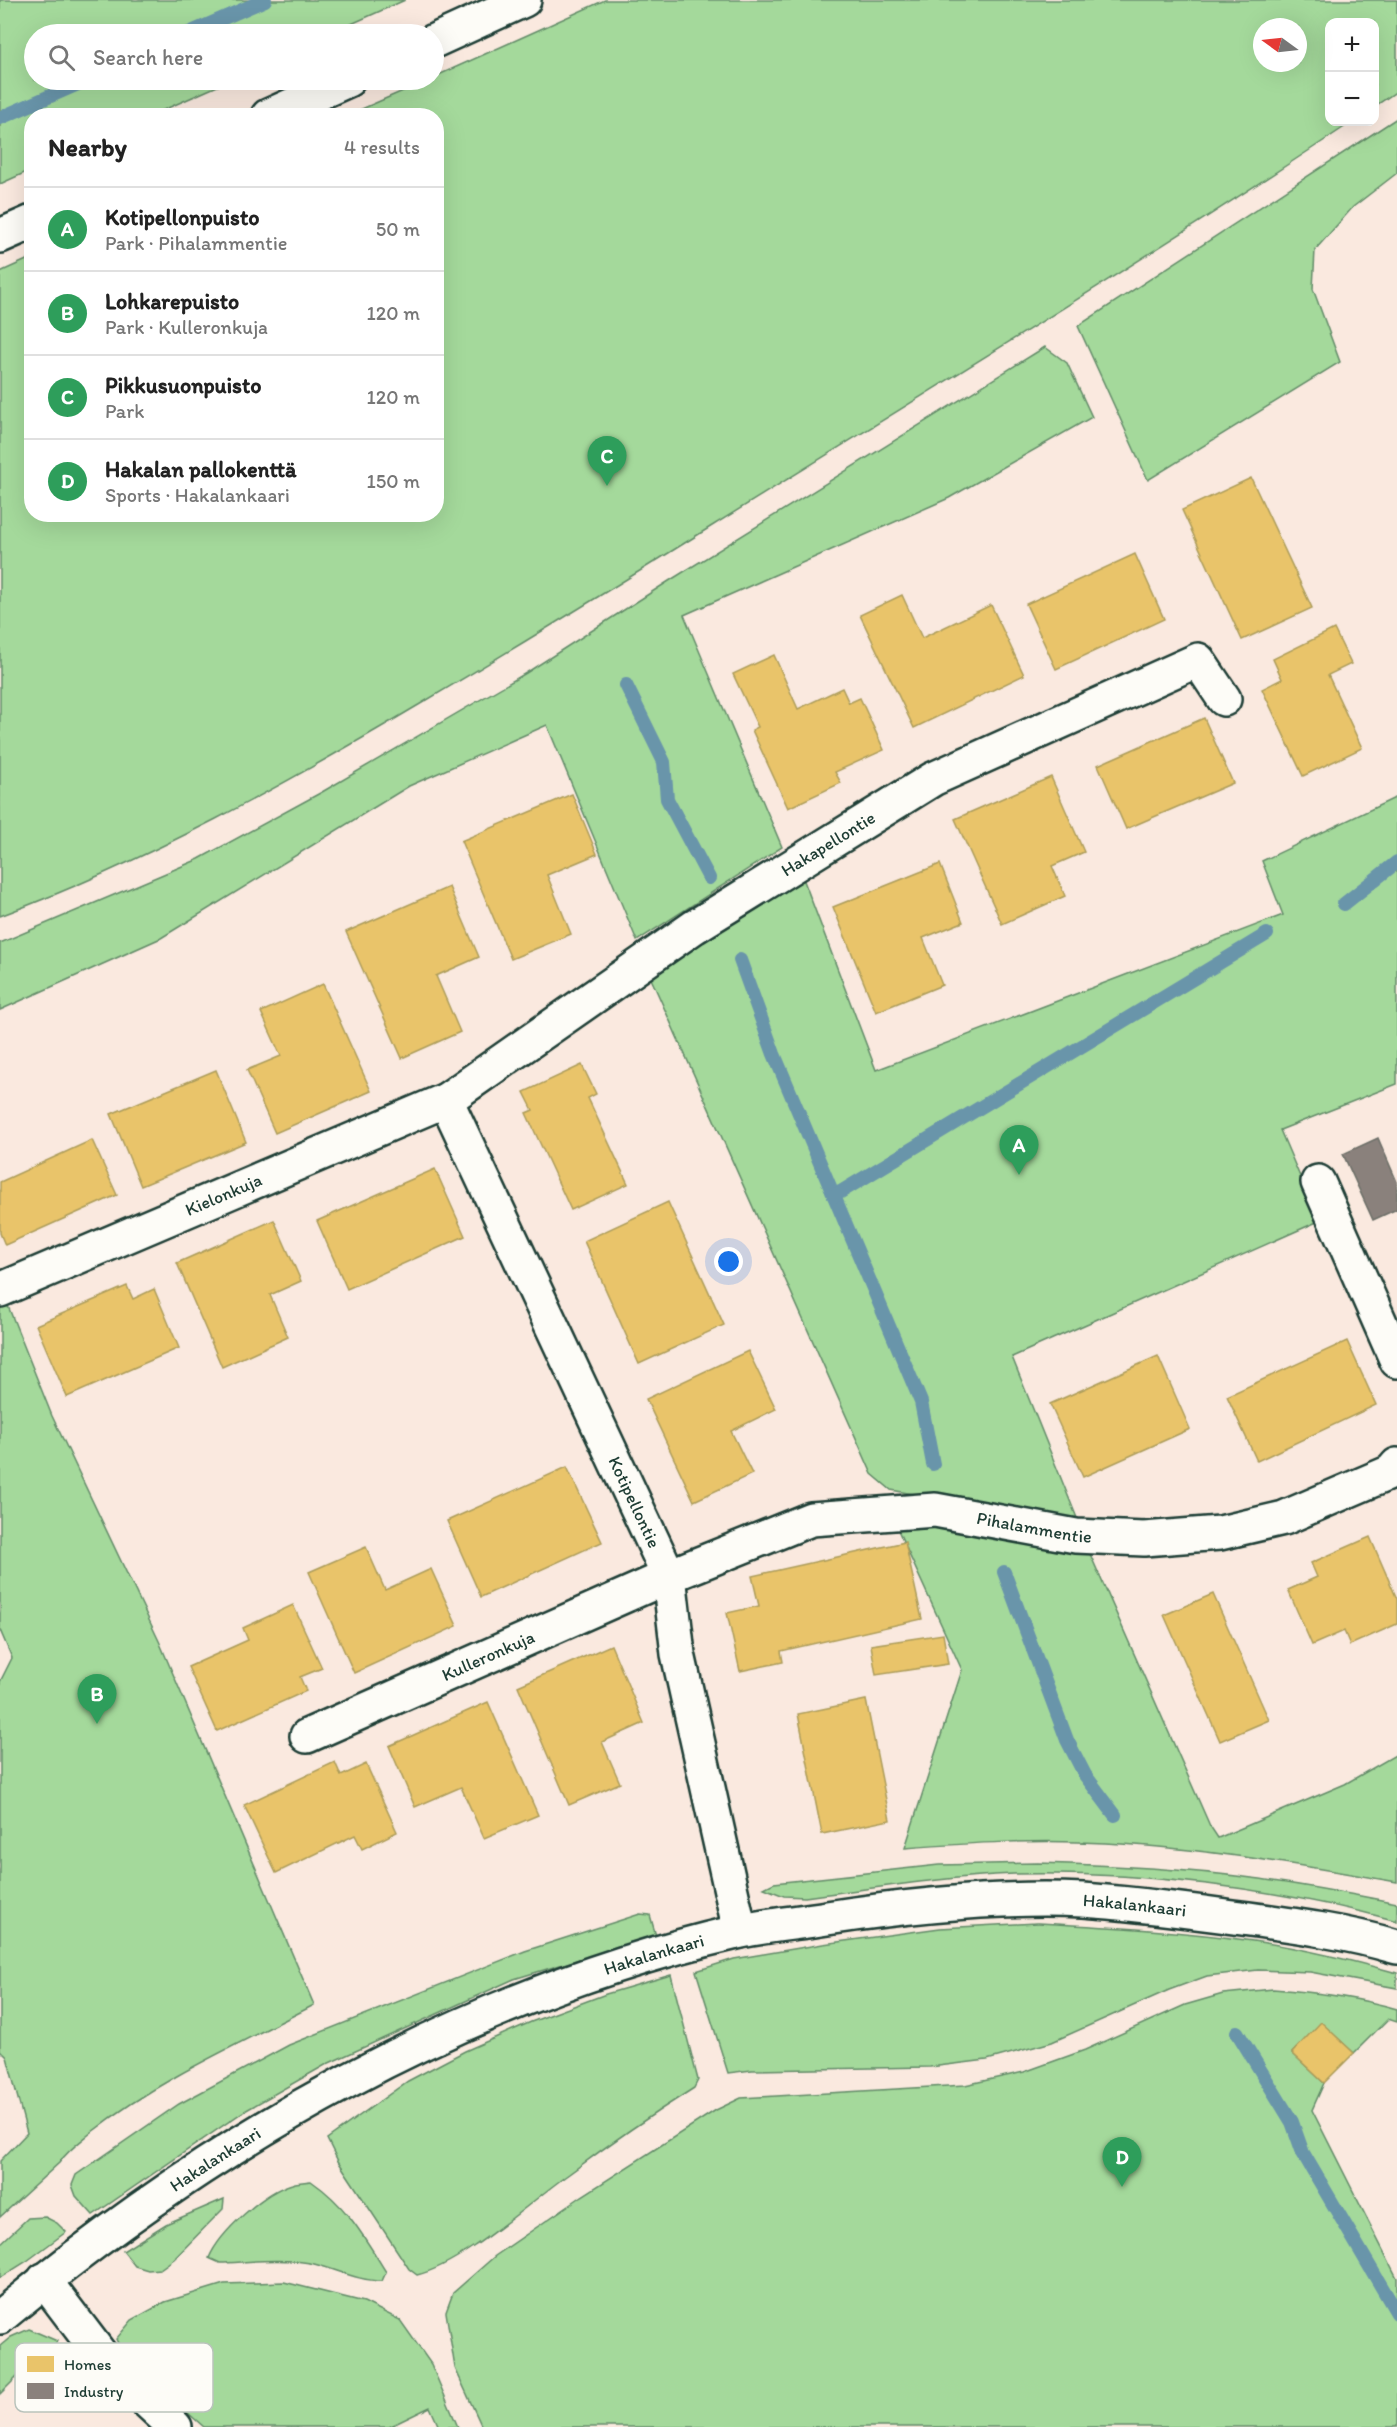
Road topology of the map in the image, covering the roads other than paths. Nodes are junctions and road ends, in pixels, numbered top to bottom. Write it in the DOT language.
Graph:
graph roads {
  1 [pos="524,0"];
  2 [pos="444,36"];
  3 [pos="326,90"];
  4 [pos="286,108"];
  5 [pos="24,226"];
  6 [pos="0,236"];
  7 [pos="1224,699"];
  8 [pos="446,1100"];
  9 [pos="1318,1182"];
  10 [pos="0,1290"];
  11 [pos="1397,1361"];
  12 [pos="1397,1466"];
  13 [pos="669,1576"];
  14 [pos="307,1736"];
  15 [pos="740,1931"];
  16 [pos="1397,1947"];
  17 [pos="44,2280"];
  18 [pos="0,2317"];
  19 [pos="92,2343"];
  20 [pos="159,2412"];
  21 [pos="175,2427"];
  1 -- 2 [label="street"];
  3 -- 4 [label="street"];
  5 -- 6 [label="street"];
  7 -- 8 [label="street, Hakapellontie"];
  8 -- 10 [label="street, Kielonkuja"];
  8 -- 13 [label="street, Kotipellontie"];
  9 -- 11 [label="street"];
  12 -- 13 [label="street, Pihalammentie"];
  13 -- 14 [label="street, Kulleronkuja"];
  13 -- 15 [label="street, Kotipellontie"];
  15 -- 16 [label="street, Hakalankaari"];
  15 -- 17 [label="street, Hakalankaari"];
  17 -- 18 [label="street, Hakalankaari"];
  17 -- 19 [label="street"];
  20 -- 21 [label="street"];
}
